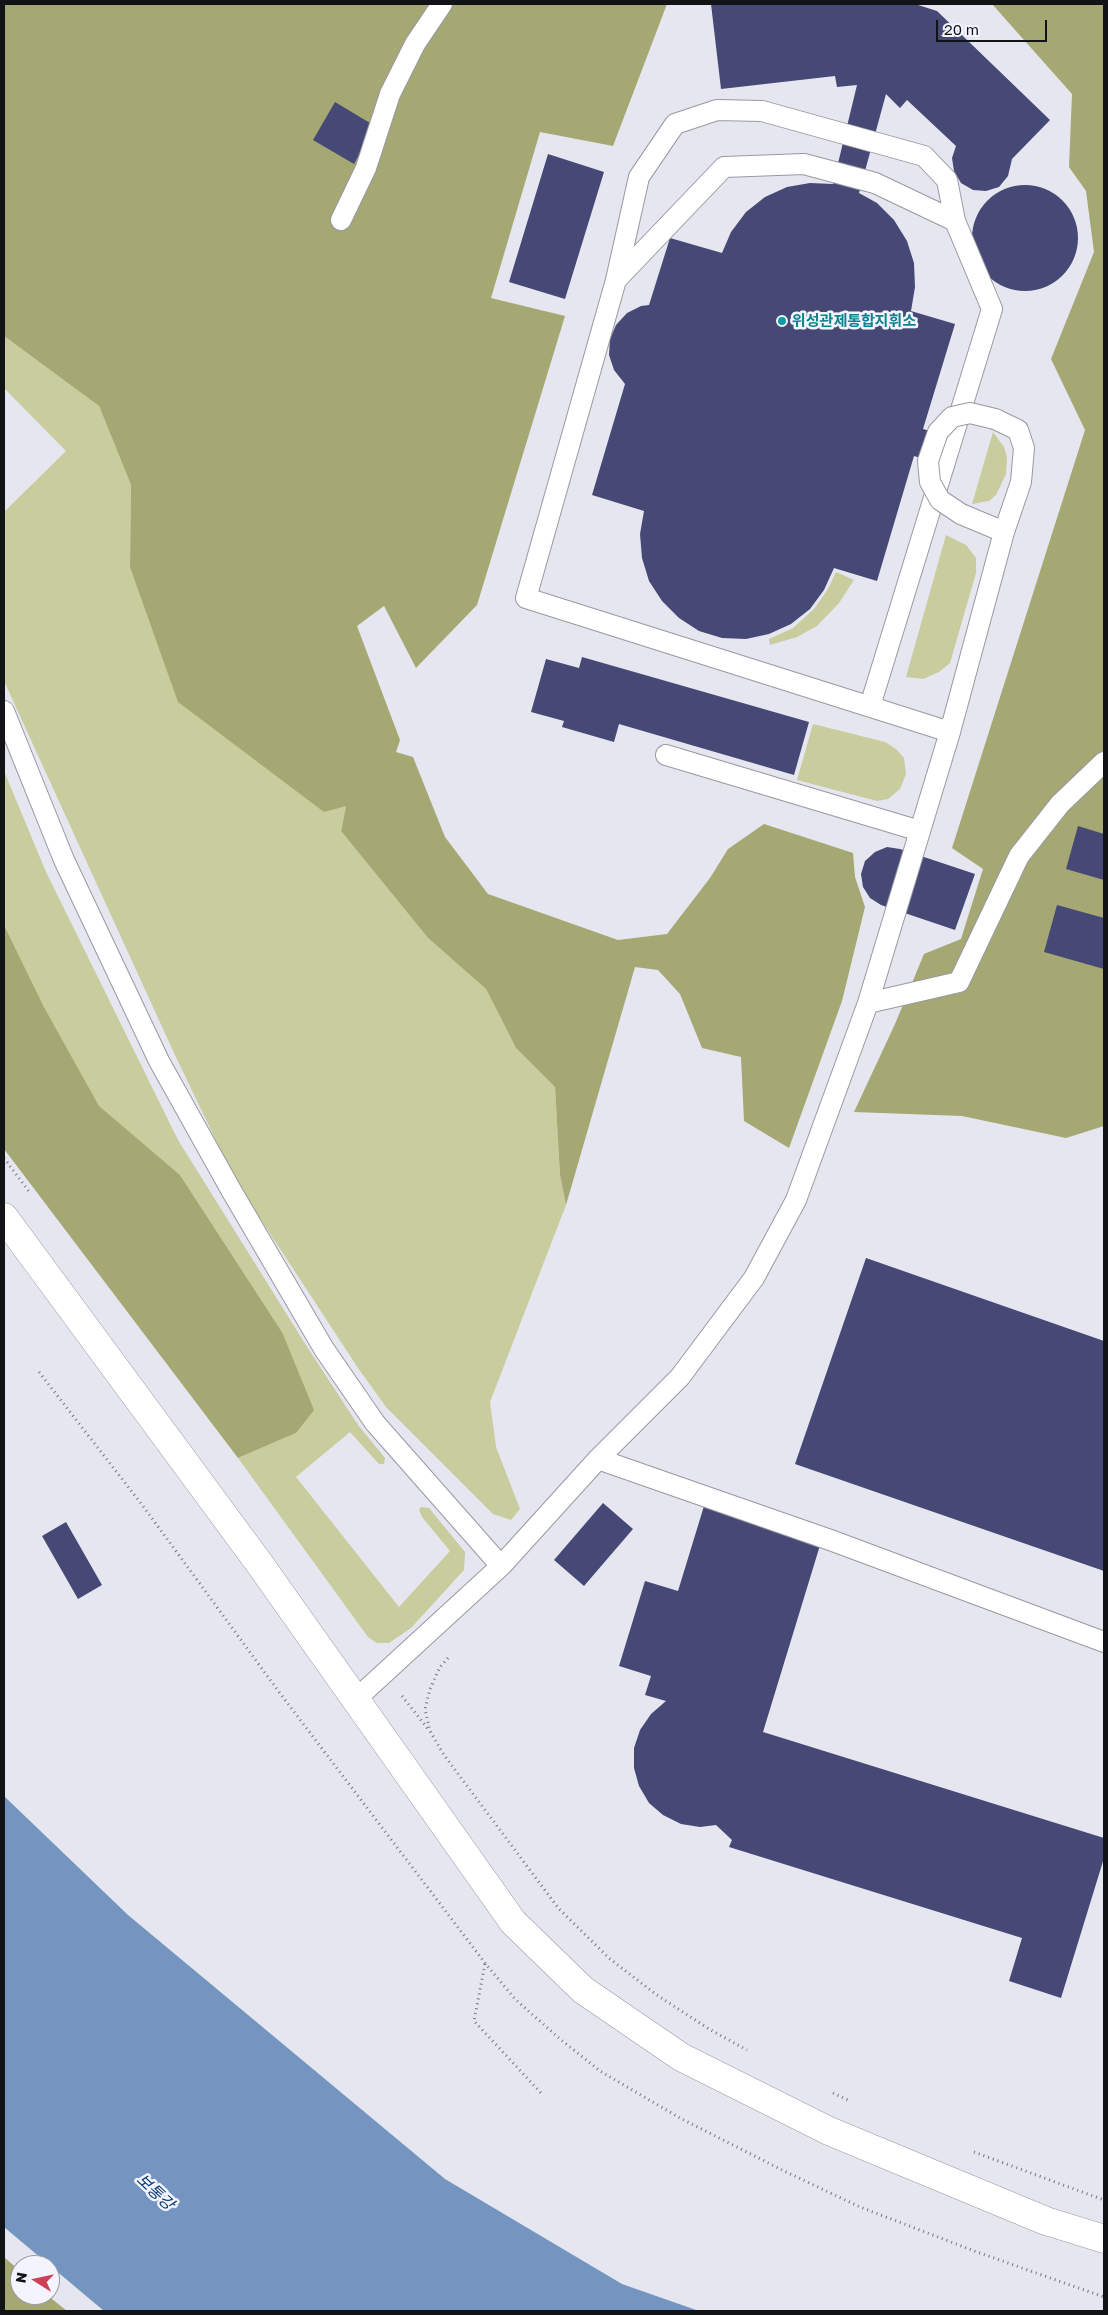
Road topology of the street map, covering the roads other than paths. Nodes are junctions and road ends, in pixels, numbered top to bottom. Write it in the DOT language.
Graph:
graph roads {
  1 [pos="442,4"];
  2 [pos="341,220"];
  3 [pos="955,221"];
  4 [pos="616,280"];
  5 [pos="1004,532"];
  6 [pos="870,706"];
  7 [pos="4,712"];
  8 [pos="950,732"];
  9 [pos="666,755"];
  10 [pos="1104,762"];
  11 [pos="920,831"];
  12 [pos="868,1004"];
  13 [pos="4,1217"];
  14 [pos="598,1459"];
  15 [pos="501,1566"];
  16 [pos="1104,1642"];
  17 [pos="355,1700"];
  18 [pos="1104,2239"];
  1 -- 2 [label="lane"];
  3 -- 4 [label="lane"];
  3 -- 4 [label="lane"];
  3 -- 6 [label="lane"];
  4 -- 6 [label="lane"];
  5 -- 5 [label="lane, bridge"];
  5 -- 8 [label="lane"];
  6 -- 8 [label="lane"];
  7 -- 15 [label="lane"];
  8 -- 11 [label="lane"];
  9 -- 11 [label="lane"];
  10 -- 12 [label="lane"];
  11 -- 12 [label="lane"];
  12 -- 14 [label="lane"];
  13 -- 17 [label="main road"];
  14 -- 15 [label="lane"];
  14 -- 16 [label="lane"];
  15 -- 17 [label="lane"];
  17 -- 18 [label="main road"];
}
